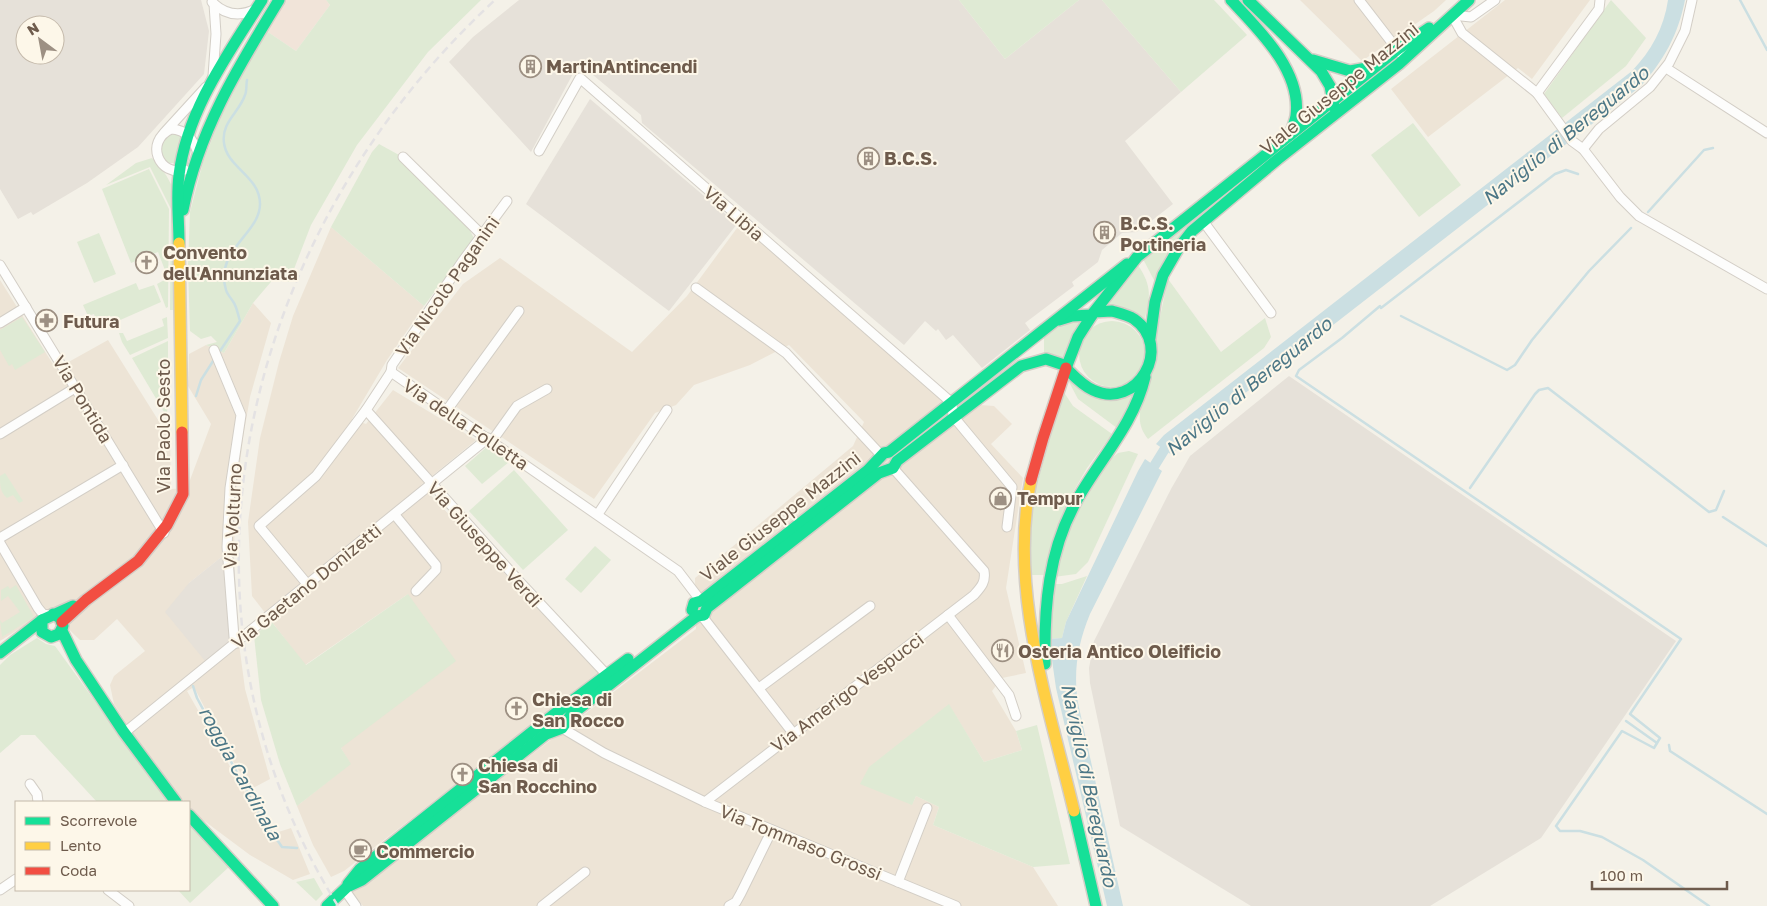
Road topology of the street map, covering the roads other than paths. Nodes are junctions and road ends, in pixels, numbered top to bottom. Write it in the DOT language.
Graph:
graph roads {
  1 [pos="280,0"];
  2 [pos="1231,0"];
  3 [pos="1248,0"];
  4 [pos="1359,0"];
  5 [pos="1458,0"];
  6 [pos="1469,0"];
  7 [pos="1495,0"];
  8 [pos="1600,0"];
  9 [pos="1692,0"];
  10 [pos="212,2"];
  11 [pos="259,5"];
  12 [pos="1452,15"];
  13 [pos="1398,49"];
  14 [pos="1311,59"];
  15 [pos="1379,64"];
  16 [pos="1399,64"];
  17 [pos="1666,68"];
  18 [pos="214,76"];
  19 [pos="1537,94"];
  20 [pos="1333,101"];
  21 [pos="1330,118"];
  22 [pos="164,132"];
  23 [pos="1767,133"];
  24 [pos="188,135"];
  25 [pos="1290,135"];
  26 [pos="1583,149"];
  27 [pos="539,151"];
  28 [pos="403,156"];
  29 [pos="197,159"];
  30 [pos="179,172"];
  31 [pos="507,201"];
  32 [pos="1203,221"];
  33 [pos="482,235"];
  34 [pos="179,240"];
  35 [pos="1137,257"];
  36 [pos="0,265"];
  37 [pos="696,288"];
  38 [pos="1767,289"];
  39 [pos="26,307"];
  40 [pos="519,311"];
  41 [pos="1271,313"];
  42 [pos="1093,314"];
  43 [pos="0,323"];
  44 [pos="1052,323"];
  45 [pos="1150,338"];
  46 [pos="214,350"];
  47 [pos="1066,367"];
  48 [pos="391,372"];
  49 [pos="1145,377"];
  50 [pos="76,388"];
  51 [pos="547,389"];
  52 [pos="952,402"];
  53 [pos="366,410"];
  54 [pos="447,410"];
  55 [pos="667,410"];
  56 [pos="953,416"];
  57 [pos="0,434"];
  58 [pos="490,440"];
  59 [pos="888,461"];
  60 [pos="123,465"];
  61 [pos="432,485"];
  62 [pos="598,514"];
  63 [pos="395,515"];
  64 [pos="1007,527"];
  65 [pos="164,533"];
  66 [pos="0,538"];
  67 [pos="0,543"];
  68 [pos="308,585"];
  69 [pos="416,591"];
  70 [pos="84,600"];
  71 [pos="870,606"];
  72 [pos="700,610"];
  73 [pos="948,615"];
  74 [pos="48,617"];
  75 [pos="62,626"];
  76 [pos="22,633"];
  77 [pos="48,636"];
  78 [pos="237,643"];
  79 [pos="0,653"];
  80 [pos="607,676"];
  81 [pos="90,681"];
  82 [pos="759,688"];
  83 [pos="1051,710"];
  84 [pos="1016,716"];
  85 [pos="559,723"];
  86 [pos="124,733"];
  87 [pos="793,733"];
  88 [pos="30,784"];
  89 [pos="38,801"];
  90 [pos="175,801"];
  91 [pos="705,802"];
  92 [pos="927,808"];
  93 [pos="190,816"];
  94 [pos="772,830"];
  95 [pos="585,872"];
  96 [pos="15,880"];
  97 [pos="898,882"];
  98 [pos="346,888"];
  99 [pos="0,890"];
  100 [pos="109,891"];
  101 [pos="129,906"];
  102 [pos="273,906"];
  103 [pos="326,906"];
  104 [pos="356,906"];
  105 [pos="542,906"];
  106 [pos="729,906"];
  107 [pos="956,906"];
  108 [pos="1096,906"];
  1 -- 29 [label="street, Via Paolo Sesto"];
  2 -- 25 [label="street"];
  3 -- 14 [label="street"];
  4 -- 13 [label="street"];
  5 -- 12 [label="street"];
  6 -- 12 [label="street"];
  7 -- 12 [label="street"];
  8 -- 19 [label="street"];
  9 -- 17 [label="street"];
  10 -- 11 [label="street"];
  10 -- 18 [label="street"];
  11 -- 18 [label="street, Via Paolo Sesto"];
  12 -- 13 [label="street, Viale Giuseppe Mazzini"];
  12 -- 16 [label="street, Viale Giuseppe Mazzini"];
  12 -- 19 [label="street"];
  13 -- 15 [label="street, Viale Giuseppe Mazzini"];
  13 -- 16 [label="street"];
  14 -- 15 [label="street"];
  14 -- 20 [label="street"];
  15 -- 20 [label="street, Viale Giuseppe Mazzini"];
  16 -- 21 [label="street, Viale Giuseppe Mazzini"];
  17 -- 23 [label="street"];
  17 -- 26 [label="street"];
  18 -- 22 [label="street, Via Paolo Sesto"];
  18 -- 24 [label="street, Via Paolo Sesto"];
  19 -- 26 [label="street"];
  20 -- 21 [label="street"];
  20 -- 25 [label="street, Viale Giuseppe Mazzini"];
  21 -- 32 [label="street, Viale Giuseppe Mazzini"];
  22 -- 24 [label="street"];
  22 -- 30 [label="street"];
  24 -- 29 [label="street"];
  24 -- 30 [label="street, Via Paolo Sesto"];
  25 -- 35 [label="street, Viale Giuseppe Mazzini"];
  26 -- 38 [label="street"];
  27 -- 52 [label="street, Via Libia"];
  28 -- 33 [label="street"];
  29 -- 30 [label="street"];
  29 -- 34 [label="street, Via Paolo Sesto"];
  30 -- 34 [label="street, Via Paolo Sesto"];
  31 -- 33 [label="street, Via Nicolò Paganini"];
  32 -- 41 [label="street"];
  32 -- 45 [label="street, Viale Giuseppe Mazzini"];
  33 -- 48 [label="street, Via Nicolò Paganini"];
  34 -- 65 [label="street, Via Paolo Sesto"];
  35 -- 42 [label="street, Viale Giuseppe Mazzini"];
  35 -- 44 [label="street, Viale Giuseppe Mazzini"];
  36 -- 39 [label="street, Via Pontida"];
  37 -- 59 [label="street"];
  39 -- 43 [label="street"];
  39 -- 50 [label="street, Via Pontida"];
  40 -- 54 [label="street"];
  42 -- 44 [label="street, Viale Giuseppe Mazzini"];
  42 -- 45 [label="street, Viale Giuseppe Mazzini"];
  42 -- 47 [label="street, Viale Giuseppe Mazzini"];
  44 -- 52 [label="street, Viale Giuseppe Mazzini"];
  45 -- 49 [label="street, Viale Giuseppe Mazzini"];
  46 -- 78 [label="street, Via Volturno"];
  47 -- 49 [label="street, Viale Giuseppe Mazzini"];
  47 -- 56 [label="street, Viale Giuseppe Mazzini"];
  47 -- 83 [label="street"];
  48 -- 53 [label="street, Via della Folletta"];
  48 -- 54 [label="street, Via della Folletta"];
  49 -- 83 [label="street"];
  50 -- 57 [label="street"];
  50 -- 60 [label="street, Via Pontida"];
  51 -- 58 [label="street, Via Gaetano Donizetti"];
  52 -- 56 [label="street"];
  52 -- 59 [label="street, Viale Giuseppe Mazzini"];
  53 -- 61 [label="street, Via Giuseppe Verdi"];
  53 -- 68 [label="street, Via della Folletta"];
  54 -- 58 [label="street, Via della Folletta"];
  55 -- 62 [label="street"];
  56 -- 59 [label="street, Viale Giuseppe Mazzini"];
  56 -- 64 [label="street"];
  58 -- 61 [label="street, Via Gaetano Donizetti"];
  58 -- 62 [label="street, Via della Folletta"];
  59 -- 72 [label="street, Viale Giuseppe Mazzini"];
  59 -- 73 [label="street, Via Amerigo Vespucci"];
  60 -- 65 [label="street, Via Pontida"];
  60 -- 66 [label="street"];
  61 -- 63 [label="street, Via Gaetano Donizetti"];
  61 -- 80 [label="street, Via Giuseppe Verdi"];
  62 -- 72 [label="street, Via della Folletta"];
  63 -- 68 [label="street, Via Gaetano Donizetti"];
  63 -- 69 [label="street"];
  65 -- 70 [label="street, Via Paolo Sesto"];
  67 -- 74 [label="street"];
  68 -- 78 [label="street, Via Gaetano Donizetti"];
  70 -- 74 [label="street, Via Paolo Sesto"];
  70 -- 75 [label="street, Via Paolo Sesto"];
  71 -- 82 [label="street"];
  72 -- 80 [label="street, Viale Giuseppe Mazzini"];
  72 -- 82 [label="street, Via della Folletta"];
  72 -- 85 [label="street, Viale Giuseppe Mazzini"];
  73 -- 84 [label="street"];
  73 -- 87 [label="street, Via Amerigo Vespucci"];
  74 -- 75 [label="street"];
  74 -- 76 [label="street, Via Paolo Sesto"];
  74 -- 77 [label="street"];
  75 -- 77 [label="street, Via Paolo Sesto"];
  75 -- 81 [label="street"];
  76 -- 77 [label="street"];
  76 -- 79 [label="street, Via Paolo Sesto"];
  77 -- 81 [label="street"];
  78 -- 86 [label="street, Via Gaetano Donizetti"];
  80 -- 85 [label="street, Viale Giuseppe Mazzini"];
  81 -- 86 [label="street"];
  82 -- 87 [label="street, Via della Folletta"];
  83 -- 108 [label="street"];
  85 -- 91 [label="street, Via Tommaso Grossi"];
  85 -- 98 [label="street, Viale Giuseppe Mazzini"];
  86 -- 90 [label="street"];
  87 -- 91 [label="street, Via Amerigo Vespucci"];
  88 -- 89 [label="street"];
  91 -- 94 [label="street, Via Tommaso Grossi"];
  92 -- 97 [label="street, Via Tommaso Grossi"];
  93 -- 102 [label="street"];
  94 -- 97 [label="street, Via Tommaso Grossi"];
  94 -- 106 [label="street"];
  95 -- 105 [label="street"];
  96 -- 99 [label="street"];
  97 -- 107 [label="street, Via Tommaso Grossi"];
  98 -- 103 [label="street, Viale Giuseppe Mazzini"];
  98 -- 104 [label="street"];
  100 -- 101 [label="street"];
}
